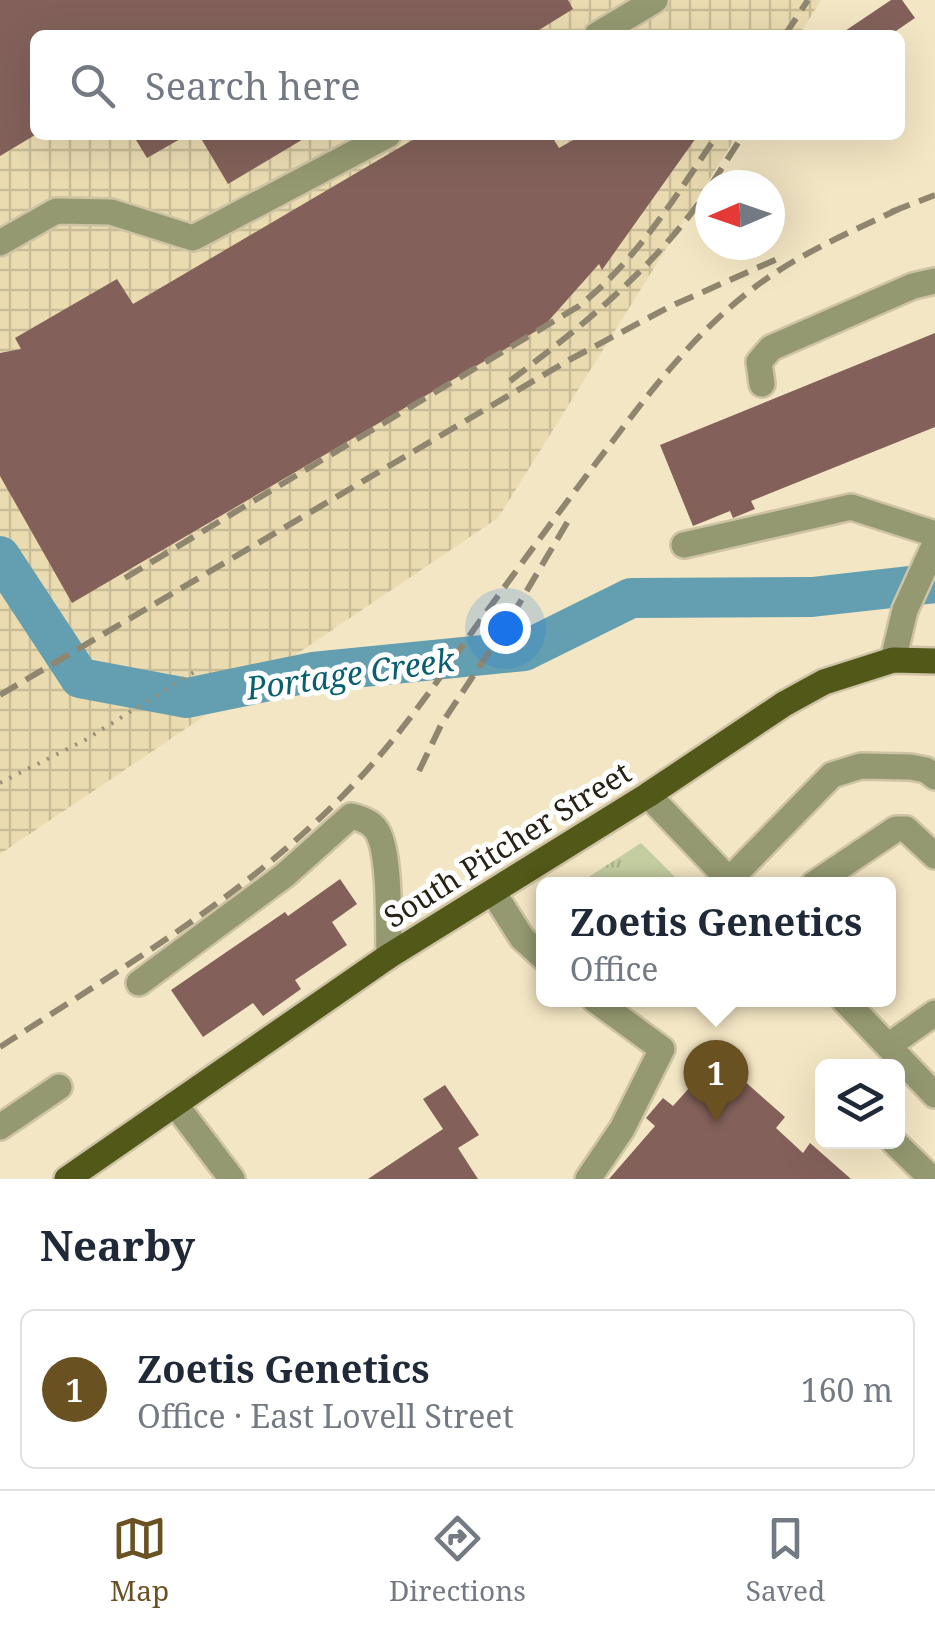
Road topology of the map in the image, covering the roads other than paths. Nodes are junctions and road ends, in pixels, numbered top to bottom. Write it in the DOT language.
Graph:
graph roads {
  1 [pos="656,0"];
  2 [pos="605,30"];
  3 [pos="379,140"];
  4 [pos="0,242"];
  5 [pos="935,280"];
  6 [pos="762,384"];
  7 [pos="935,534"];
  8 [pos="684,545"];
  9 [pos="932,552"];
  10 [pos="892,660"];
  11 [pos="935,660"];
  12 [pos="935,778"];
  13 [pos="648,795"];
  14 [pos="935,856"];
  15 [pos="726,877"];
  16 [pos="736,877"];
  17 [pos="824,877"];
  18 [pos="493,892"];
  19 [pos="536,951"];
  20 [pos="389,956"];
  21 [pos="139,983"];
  22 [pos="604,1007"];
  23 [pos="850,1007"];
  24 [pos="935,1013"];
  25 [pos="894,1057"];
  26 [pos="59,1087"];
  27 [pos="935,1095"];
  28 [pos="174,1104"];
  29 [pos="0,1126"];
  30 [pos="901,1149"];
  31 [pos="67,1179"];
  32 [pos="232,1179"];
  33 [pos="588,1179"];
  34 [pos="932,1179"];
  1 -- 2 [label="street"];
  3 -- 4 [label="street"];
  5 -- 6 [label="street"];
  7 -- 8 [label="street"];
  9 -- 10 [label="street"];
  10 -- 11 [label="main road, South Pitcher Street"];
  10 -- 13 [label="main road, South Pitcher Street"];
  12 -- 16 [label="street"];
  13 -- 15 [label="street"];
  13 -- 18 [label="main road, South Pitcher Street"];
  14 -- 17 [label="street"];
  18 -- 19 [label="street"];
  18 -- 20 [label="main road, South Pitcher Street"];
  20 -- 21 [label="street"];
  20 -- 28 [label="main road, South Pitcher Street"];
  22 -- 33 [label="street"];
  23 -- 25 [label="street"];
  24 -- 25 [label="street"];
  25 -- 27 [label="street"];
  26 -- 29 [label="street"];
  28 -- 31 [label="main road, South Pitcher Street"];
  28 -- 32 [label="street"];
  30 -- 34 [label="street"];
}
